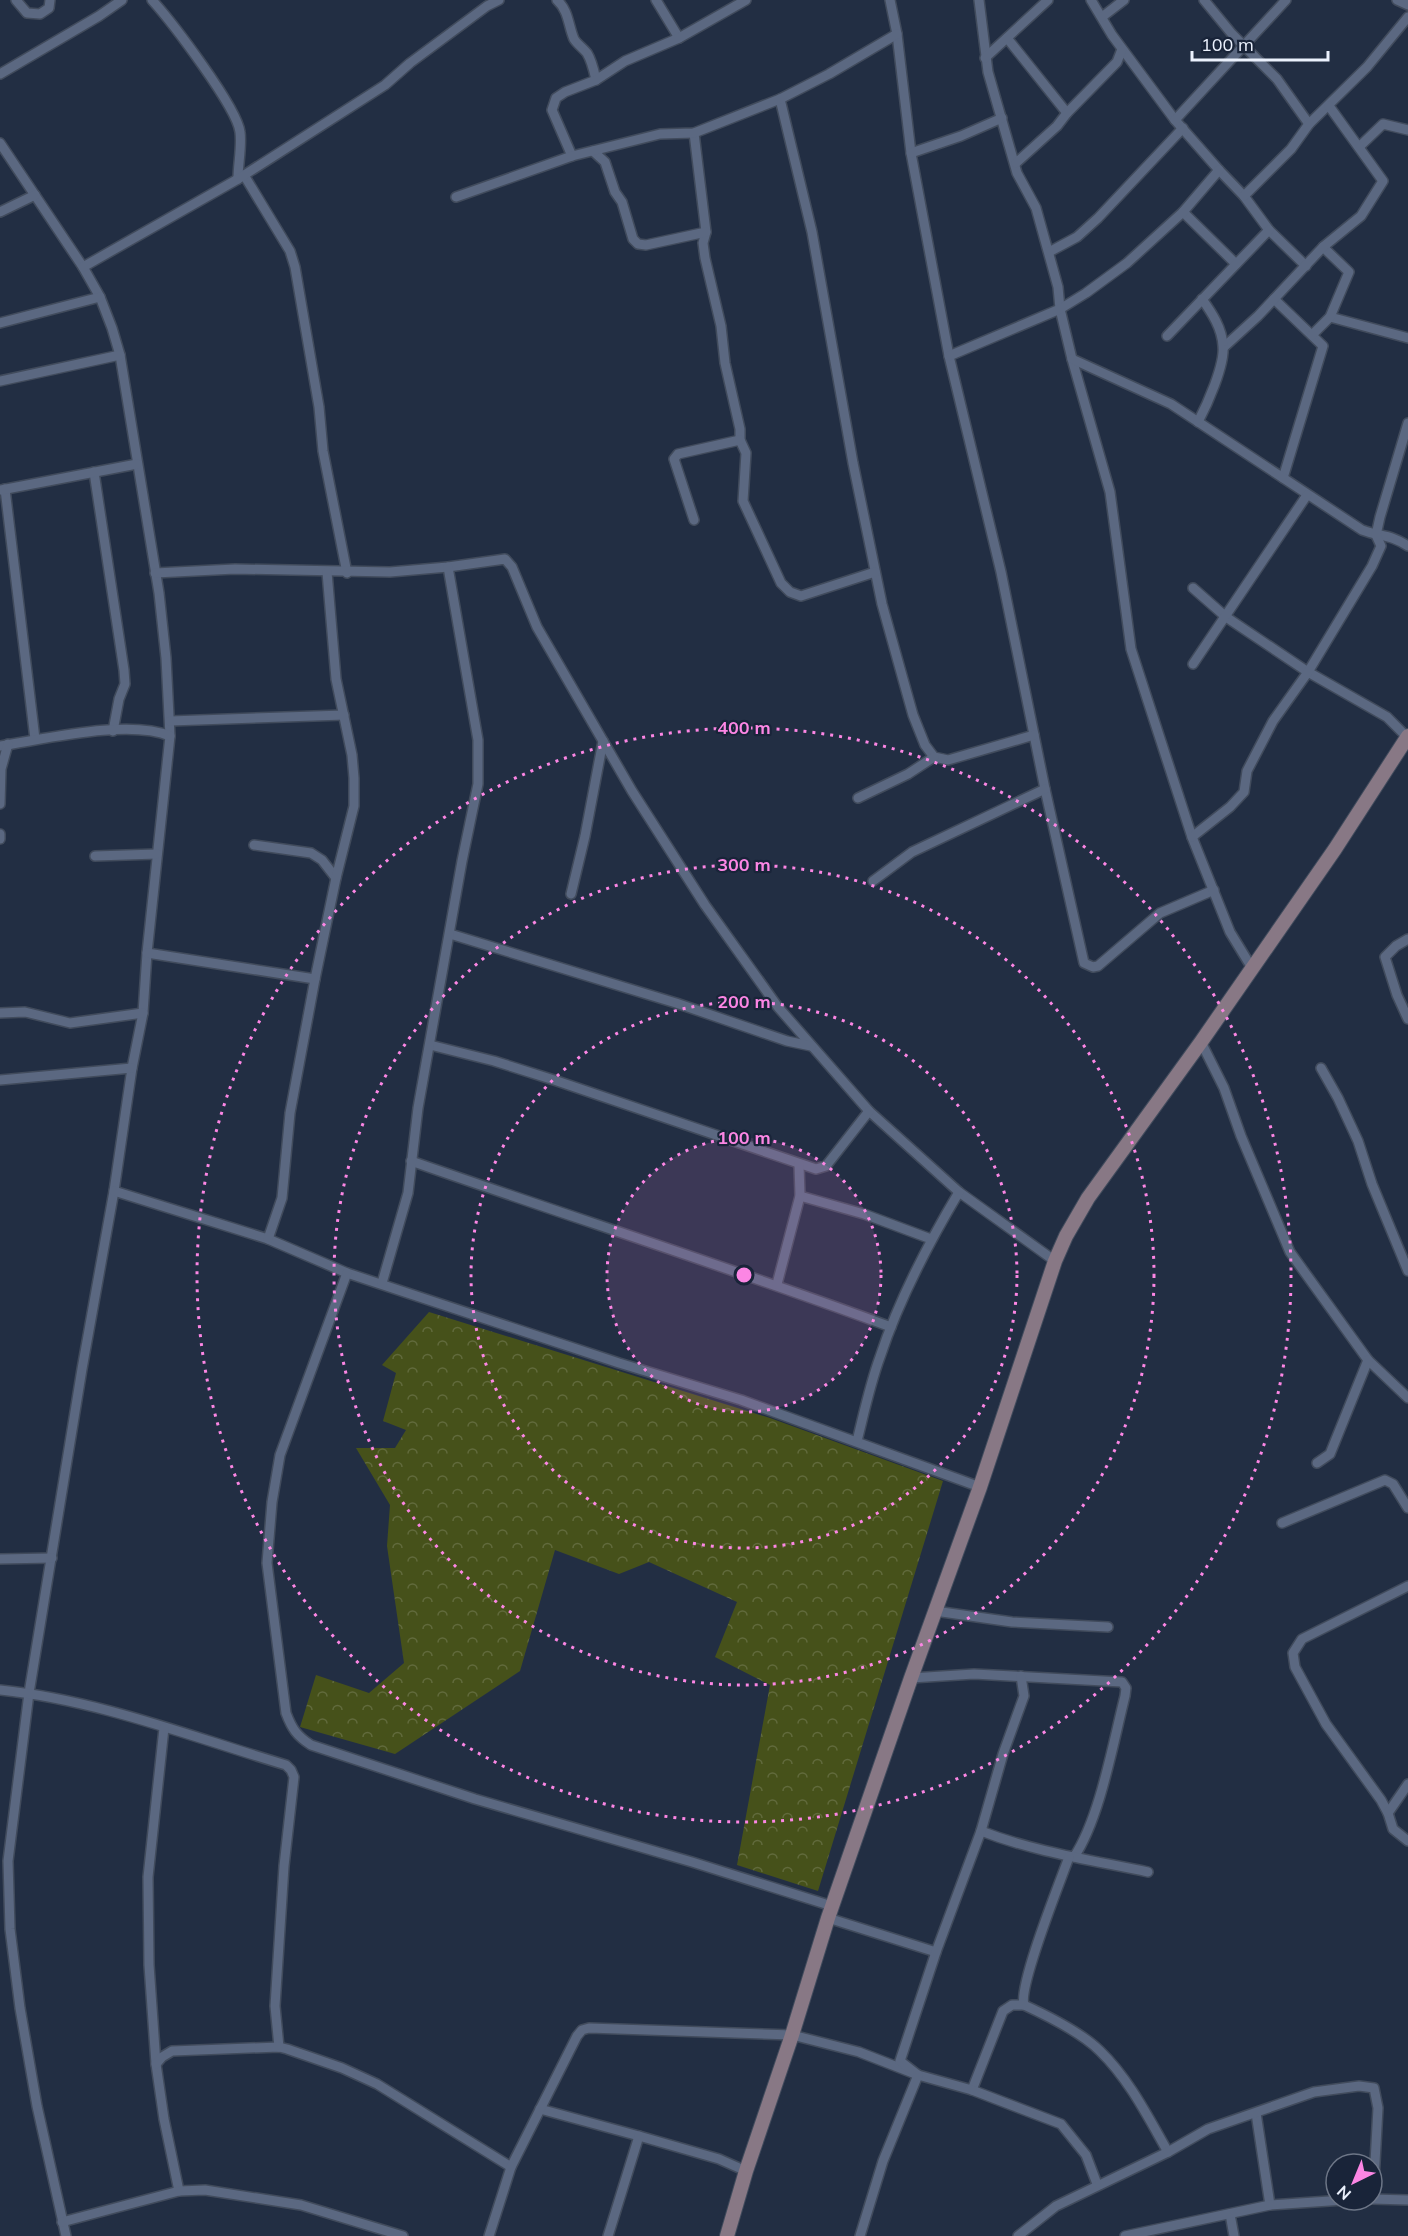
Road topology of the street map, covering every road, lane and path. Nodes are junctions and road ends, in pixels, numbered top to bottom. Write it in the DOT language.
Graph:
graph roads {
  1 [pos="16,0"];
  2 [pos="50,0"];
  3 [pos="122,0"];
  4 [pos="152,0"];
  5 [pos="498,0"];
  6 [pos="557,0"];
  7 [pos="656,0"];
  8 [pos="746,0"];
  9 [pos="890,0"];
  10 [pos="979,0"];
  11 [pos="1048,0"];
  12 [pos="1091,0"];
  13 [pos="1124,0"];
  14 [pos="1204,0"];
  15 [pos="1286,0"];
  16 [pos="1397,0"];
  17 [pos="1408,5"];
  18 [pos="1102,17"];
  19 [pos="1408,17"];
  20 [pos="897,34"];
  21 [pos="679,38"];
  22 [pos="1007,38"];
  23 [pos="1244,46"];
  24 [pos="1122,49"];
  25 [pos="985,58"];
  26 [pos="0,74"];
  27 [pos="596,80"];
  28 [pos="780,99"];
  29 [pos="1329,106"];
  30 [pos="1067,113"];
  31 [pos="1002,118"];
  32 [pos="1175,120"];
  33 [pos="1309,124"];
  34 [pos="1183,128"];
  35 [pos="1408,130"];
  36 [pos="694,133"];
  37 [pos="0,143"];
  38 [pos="1359,147"];
  39 [pos="593,151"];
  40 [pos="911,153"];
  41 [pos="572,156"];
  42 [pos="1016,163"];
  43 [pos="1219,170"];
  44 [pos="241,177"];
  45 [pos="35,195"];
  46 [pos="1244,196"];
  47 [pos="456,197"];
  48 [pos="0,212"];
  49 [pos="1183,212"];
  50 [pos="1269,230"];
  51 [pos="706,232"];
  52 [pos="1323,247"];
  53 [pos="1049,252"];
  54 [pos="1236,264"];
  55 [pos="83,267"];
  56 [pos="1306,267"];
  57 [pos="100,297"];
  58 [pos="1274,298"];
  59 [pos="1202,299"];
  60 [pos="1060,309"];
  61 [pos="1330,317"];
  62 [pos="0,323"];
  63 [pos="1312,335"];
  64 [pos="1167,336"];
  65 [pos="1408,338"];
  66 [pos="1224,347"];
  67 [pos="120,355"];
  68 [pos="950,356"];
  69 [pos="1072,359"];
  70 [pos="0,381"];
  71 [pos="1198,422"];
  72 [pos="1408,423"];
  73 [pos="740,440"];
  74 [pos="137,464"];
  75 [pos="94,472"];
  76 [pos="1283,478"];
  77 [pos="2,490"];
  78 [pos="1307,495"];
  79 [pos="694,520"];
  80 [pos="1376,535"];
  81 [pos="1408,546"];
  82 [pos="448,567"];
  83 [pos="327,572"];
  84 [pos="875,572"];
  85 [pos="155,573"];
  86 [pos="347,573"];
  87 [pos="1193,588"];
  88 [pos="1226,617"];
  89 [pos="1193,664"];
  90 [pos="1308,672"];
  91 [pos="344,715"];
  92 [pos="171,721"];
  93 [pos="113,731"];
  94 [pos="1034,735"];
  95 [pos="170,736"];
  96 [pos="1408,736"];
  97 [pos="35,739"];
  98 [pos="603,741"];
  99 [pos="4,745"];
  100 [pos="934,757"];
  101 [pos="1045,789"];
  102 [pos="858,798"];
  103 [pos="0,804"];
  104 [pos="1192,837"];
  105 [pos="254,845"];
  106 [pos="157,854"];
  107 [pos="95,856"];
  108 [pos="336,878"];
  109 [pos="873,881"];
  110 [pos="1214,890"];
  111 [pos="571,894"];
  112 [pos="450,934"];
  113 [pos="1408,939"];
  114 [pos="147,953"];
  115 [pos="1252,968"];
  116 [pos="315,979"];
  117 [pos="0,1013"];
  118 [pos="143,1013"];
  119 [pos="1408,1019"];
  120 [pos="1201,1042"];
  121 [pos="430,1045"];
  122 [pos="811,1046"];
  123 [pos="132,1068"];
  124 [pos="1321,1068"];
  125 [pos="0,1080"];
  126 [pos="869,1110"];
  127 [pos="411,1161"];
  128 [pos="799,1164"];
  129 [pos="114,1191"];
  130 [pos="959,1191"];
  131 [pos="800,1196"];
  132 [pos="268,1239"];
  133 [pos="931,1239"];
  134 [pos="1055,1261"];
  135 [pos="1408,1271"];
  136 [pos="347,1273"];
  137 [pos="382,1283"];
  138 [pos="777,1284"];
  139 [pos="891,1327"];
  140 [pos="1368,1360"];
  141 [pos="1408,1398"];
  142 [pos="857,1441"];
  143 [pos="1317,1463"];
  144 [pos="980,1487"];
  145 [pos="1408,1508"];
  146 [pos="1282,1523"];
  147 [pos="52,1558"];
  148 [pos="0,1559"];
  149 [pos="1408,1586"];
  150 [pos="935,1611"];
  151 [pos="1108,1627"];
  152 [pos="1021,1676"];
  153 [pos="911,1678"];
  154 [pos="0,1690"];
  155 [pos="29,1693"];
  156 [pos="164,1728"];
  157 [pos="1408,1784"];
  158 [pos="1388,1813"];
  159 [pos="981,1832"];
  160 [pos="1408,1841"];
  161 [pos="1071,1857"];
  162 [pos="1148,1872"];
  163 [pos="830,1912"];
  164 [pos="936,1952"];
  165 [pos="1024,2005"];
  166 [pos="792,2035"];
  167 [pos="154,2039"];
  168 [pos="279,2047"];
  169 [pos="172,2051"];
  170 [pos="156,2064"];
  171 [pos="918,2075"];
  172 [pos="972,2090"];
  173 [pos="540,2109"];
  174 [pos="1256,2113"];
  175 [pos="639,2136"];
  176 [pos="1168,2152"];
  177 [pos="1375,2152"];
  178 [pos="511,2167"];
  179 [pos="746,2171"];
  180 [pos="1097,2184"];
  181 [pos="179,2191"];
  182 [pos="1384,2199"];
  183 [pos="1408,2200"];
  184 [pos="1324,2201"];
  185 [pos="1270,2205"];
  186 [pos="1230,2214"];
  187 [pos="62,2222"];
  188 [pos="66,2236"];
  189 [pos="403,2236"];
  190 [pos="489,2236"];
  191 [pos="608,2236"];
  192 [pos="727,2236"];
  193 [pos="860,2236"];
  194 [pos="1018,2236"];
  195 [pos="1125,2236"];
  196 [pos="1234,2236"];
  1 -- 2 [label="street"];
  3 -- 26 [label="street"];
  4 -- 44 [label="street"];
  5 -- 44 [label="street"];
  6 -- 27 [label="street"];
  7 -- 21 [label="street"];
  8 -- 21 [label="street"];
  9 -- 20 [label="street"];
  10 -- 25 [label="street"];
  11 -- 22 [label="street"];
  12 -- 18 [label="street"];
  13 -- 18 [label="street"];
  14 -- 23 [label="street"];
  15 -- 23 [label="street"];
  16 -- 17 [label="street"];
  18 -- 24 [label="street"];
  19 -- 29 [label="street"];
  20 -- 28 [label="street"];
  20 -- 40 [label="street"];
  21 -- 27 [label="street"];
  22 -- 25 [label="street"];
  22 -- 30 [label="street"];
  23 -- 32 [label="street"];
  23 -- 33 [label="street"];
  24 -- 30 [label="street"];
  24 -- 32 [label="street"];
  25 -- 31 [label="street"];
  27 -- 41 [label="street"];
  28 -- 36 [label="street"];
  28 -- 84 [label="street"];
  29 -- 33 [label="street"];
  29 -- 38 [label="street"];
  30 -- 42 [label="street"];
  31 -- 40 [label="street"];
  31 -- 42 [label="street"];
  32 -- 34 [label="street"];
  33 -- 46 [label="street"];
  34 -- 43 [label="street"];
  34 -- 53 [label="street"];
  35 -- 38 [label="street"];
  36 -- 39 [label="street"];
  36 -- 51 [label="street"];
  37 -- 45 [label="street"];
  38 -- 52 [label="street"];
  39 -- 41 [label="street"];
  39 -- 51 [label="street"];
  40 -- 68 [label="street"];
  41 -- 47 [label="street"];
  42 -- 53 [label="street"];
  43 -- 46 [label="street"];
  43 -- 49 [label="street"];
  44 -- 55 [label="street"];
  44 -- 86 [label="street"];
  45 -- 48 [label="street"];
  45 -- 55 [label="street"];
  46 -- 50 [label="street"];
  49 -- 54 [label="street"];
  49 -- 60 [label="street"];
  50 -- 54 [label="street"];
  50 -- 56 [label="street"];
  51 -- 73 [label="street"];
  52 -- 56 [label="street"];
  52 -- 61 [label="street"];
  53 -- 60 [label="street"];
  54 -- 59 [label="street"];
  55 -- 57 [label="street"];
  56 -- 58 [label="street"];
  57 -- 62 [label="street"];
  57 -- 67 [label="street"];
  58 -- 63 [label="street"];
  58 -- 66 [label="street"];
  59 -- 64 [label="street"];
  59 -- 66 [label="street"];
  60 -- 68 [label="street"];
  60 -- 69 [label="street"];
  61 -- 63 [label="street"];
  61 -- 65 [label="street"];
  63 -- 76 [label="street"];
  66 -- 71 [label="street"];
  67 -- 70 [label="street"];
  67 -- 74 [label="street"];
  68 -- 94 [label="street"];
  69 -- 71 [label="street"];
  69 -- 104 [label="street"];
  71 -- 76 [label="street"];
  72 -- 80 [label="street"];
  73 -- 79 [label="street"];
  73 -- 84 [label="street"];
  74 -- 75 [label="street"];
  74 -- 85 [label="street"];
  75 -- 77 [label="street"];
  75 -- 93 [label="street"];
  76 -- 78 [label="street"];
  77 -- 97 [label="street"];
  78 -- 80 [label="street"];
  78 -- 88 [label="street"];
  80 -- 81 [label="street"];
  80 -- 90 [label="street"];
  82 -- 86 [label="street"];
  82 -- 98 [label="street"];
  82 -- 112 [label="street"];
  83 -- 85 [label="street"];
  83 -- 86 [label="street"];
  83 -- 91 [label="street"];
  84 -- 100 [label="street"];
  85 -- 92 [label="street"];
  87 -- 88 [label="street"];
  88 -- 89 [label="street"];
  88 -- 90 [label="street"];
  90 -- 96 [label="street"];
  90 -- 104 [label="street"];
  91 -- 92 [label="street"];
  91 -- 108 [label="street"];
  92 -- 95 [label="street"];
  93 -- 95 [label="street"];
  93 -- 97 [label="street"];
  94 -- 100 [label="street"];
  94 -- 101 [label="street"];
  95 -- 106 [label="street"];
  96 -- 115 [label="main road"];
  97 -- 99 [label="street"];
  98 -- 111 [label="street"];
  98 -- 122 [label="street"];
  99 -- 103 [label="street"];
  100 -- 102 [label="street"];
  101 -- 109 [label="street"];
  101 -- 110 [label="street"];
  104 -- 110 [label="street"];
  105 -- 108 [label="street"];
  106 -- 107 [label="street"];
  106 -- 114 [label="street"];
  108 -- 116 [label="street"];
  110 -- 115 [label="street"];
  112 -- 121 [label="street"];
  112 -- 122 [label="street"];
  113 -- 119 [label="street"];
  114 -- 116 [label="street"];
  114 -- 118 [label="street"];
  115 -- 120 [label="main road"];
  116 -- 132 [label="street"];
  117 -- 118 [label="street"];
  118 -- 123 [label="street"];
  120 -- 134 [label="main road"];
  120 -- 140 [label="street"];
  121 -- 127 [label="street"];
  121 -- 128 [label="street"];
  122 -- 126 [label="street"];
  123 -- 125 [label="street"];
  123 -- 129 [label="street"];
  124 -- 135 [label="street"];
  126 -- 128 [label="street"];
  126 -- 130 [label="street"];
  127 -- 137 [label="street"];
  127 -- 138 [label="street"];
  128 -- 131 [label="street"];
  129 -- 132 [label="street"];
  129 -- 147 [label="street"];
  130 -- 133 [label="street"];
  130 -- 134 [label="street"];
  131 -- 133 [label="street"];
  131 -- 138 [label="street"];
  132 -- 136 [label="street"];
  133 -- 139 [label="street"];
  134 -- 144 [label="main road"];
  136 -- 137 [label="street"];
  136 -- 163 [label="street"];
  137 -- 142 [label="street"];
  138 -- 139 [label="street"];
  139 -- 142 [label="street"];
  140 -- 141 [label="street"];
  140 -- 143 [label="street"];
  142 -- 144 [label="street"];
  144 -- 150 [label="main road"];
  145 -- 146 [label="street"];
  147 -- 148 [label="street"];
  147 -- 155 [label="street"];
  149 -- 158 [label="street"];
  150 -- 151 [label="street"];
  150 -- 153 [label="main road"];
  152 -- 153 [label="street"];
  152 -- 159 [label="street"];
  152 -- 161 [label="street"];
  153 -- 163 [label="main road"];
  154 -- 155 [label="street"];
  155 -- 156 [label="street"];
  155 -- 187 [label="street"];
  156 -- 167 [label="street"];
  156 -- 168 [label="street"];
  157 -- 158 [label="street"];
  158 -- 160 [label="street"];
  159 -- 161 [label="street"];
  159 -- 164 [label="street"];
  161 -- 162 [label="street"];
  161 -- 165 [label="street"];
  163 -- 164 [label="street"];
  163 -- 166 [label="main road"];
  164 -- 171 [label="street"];
  165 -- 172 [label="street"];
  165 -- 176 [label="street"];
  166 -- 171 [label="street"];
  166 -- 173 [label="street"];
  166 -- 179 [label="main road"];
  167 -- 169 [label="street"];
  167 -- 170 [label="street"];
  168 -- 169 [label="street"];
  168 -- 178 [label="street"];
  169 -- 170 [label="street"];
  170 -- 181 [label="street"];
  171 -- 172 [label="street"];
  171 -- 193 [label="street"];
  172 -- 180 [label="street"];
  173 -- 175 [label="street"];
  173 -- 178 [label="street"];
  174 -- 176 [label="street"];
  174 -- 177 [label="street"];
  174 -- 185 [label="street"];
  175 -- 179 [label="street"];
  175 -- 191 [label="street"];
  176 -- 180 [label="street"];
  178 -- 190 [label="street"];
  179 -- 192 [label="main road"];
  180 -- 194 [label="street"];
  181 -- 187 [label="street"];
  181 -- 189 [label="street"];
  182 -- 183 [label="street"];
  184 -- 185 [label="street"];
  185 -- 186 [label="street"];
  186 -- 195 [label="street"];
  186 -- 196 [label="street"];
  187 -- 188 [label="street"];
}
